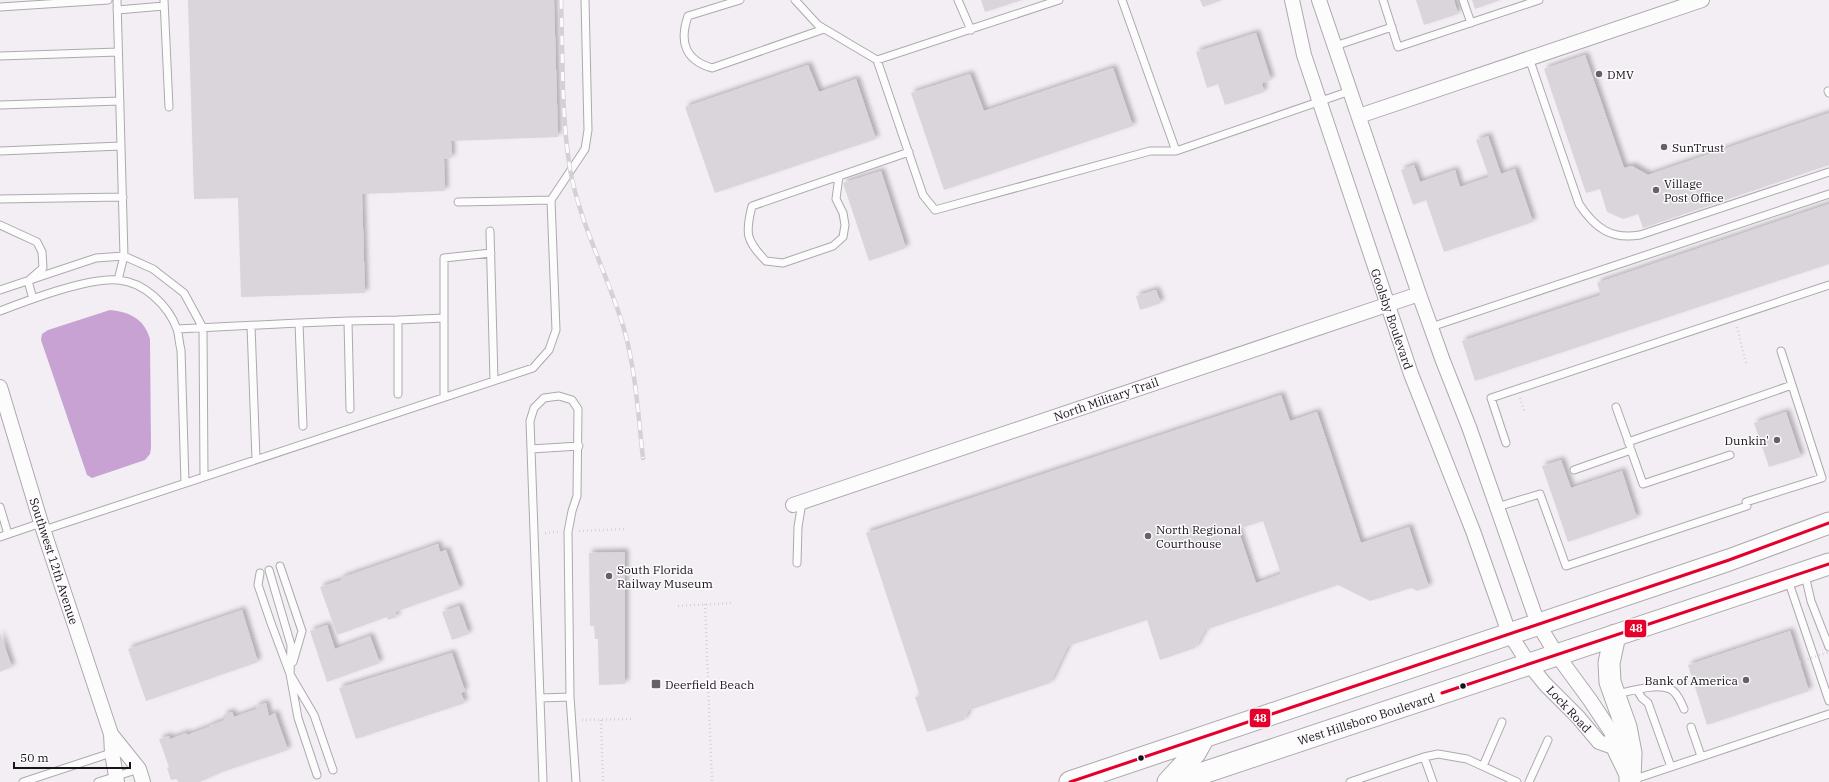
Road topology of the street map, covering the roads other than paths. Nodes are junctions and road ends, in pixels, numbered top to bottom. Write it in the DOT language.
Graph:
graph roads {
  1 [pos="108,0"];
  2 [pos="117,0"];
  3 [pos="585,0"];
  4 [pos="740,0"];
  5 [pos="795,0"];
  6 [pos="958,0"];
  7 [pos="1059,0"];
  8 [pos="1122,0"];
  9 [pos="1292,0"];
  10 [pos="1319,0"];
  11 [pos="1383,0"];
  12 [pos="1464,0"];
  13 [pos="1539,0"];
  14 [pos="1702,0"];
  15 [pos="164,3"];
  16 [pos="0,7"];
  17 [pos="117,10"];
  18 [pos="1471,23"];
  19 [pos="1392,27"];
  20 [pos="824,29"];
  21 [pos="971,30"];
  22 [pos="1335,46"];
  23 [pos="118,52"];
  24 [pos="0,56"];
  25 [pos="1529,58"];
  26 [pos="877,60"];
  27 [pos="1350,91"];
  28 [pos="120,101"];
  29 [pos="1319,101"];
  30 [pos="0,105"];
  31 [pos="169,107"];
  32 [pos="1359,116"];
  33 [pos="121,146"];
  34 [pos="0,151"];
  35 [pos="1176,151"];
  36 [pos="909,152"];
  37 [pos="1829,172"];
  38 [pos="839,176"];
  39 [pos="1829,194"];
  40 [pos="123,197"];
  41 [pos="0,199"];
  42 [pos="551,200"];
  43 [pos="458,202"];
  44 [pos="0,224"];
  45 [pos="490,231"];
  46 [pos="491,253"];
  47 [pos="124,256"];
  48 [pos="118,280"];
  49 [pos="28,281"];
  50 [pos="1829,285"];
  51 [pos="0,290"];
  52 [pos="1419,294"];
  53 [pos="33,299"];
  54 [pos="1387,304"];
  55 [pos="0,311"];
  56 [pos="444,318"];
  57 [pos="398,320"];
  58 [pos="348,321"];
  59 [pos="300,323"];
  60 [pos="251,326"];
  61 [pos="1431,327"];
  62 [pos="203,328"];
  63 [pos="177,329"];
  64 [pos="1781,351"];
  65 [pos="494,380"];
  66 [pos="1792,385"];
  67 [pos="0,387"];
  68 [pos="398,394"];
  69 [pos="444,397"];
  70 [pos="1616,407"];
  71 [pos="350,409"];
  72 [pos="5,417"];
  73 [pos="303,426"];
  74 [pos="1628,442"];
  75 [pos="1506,443"];
  76 [pos="579,446"];
  77 [pos="531,449"];
  78 [pos="1631,450"];
  79 [pos="1730,455"];
  80 [pos="256,459"];
  81 [pos="1574,470"];
  82 [pos="204,476"];
  83 [pos="185,483"];
  84 [pos="798,503"];
  85 [pos="1497,506"];
  86 [pos="0,507"];
  87 [pos="1829,524"];
  88 [pos="42,526"];
  89 [pos="8,534"];
  90 [pos="0,537"];
  91 [pos="797,563"];
  92 [pos="1829,564"];
  93 [pos="280,566"];
  94 [pos="269,570"];
  95 [pos="260,573"];
  96 [pos="1796,575"];
  97 [pos="1538,624"];
  98 [pos="1509,633"];
  99 [pos="1615,635"];
  100 [pos="1829,647"];
  101 [pos="1557,655"];
  102 [pos="1529,664"];
  103 [pos="290,674"];
  104 [pos="1637,690"];
  105 [pos="1615,695"];
  106 [pos="570,697"];
  107 [pos="540,698"];
  108 [pos="1829,701"];
  109 [pos="1684,709"];
  110 [pos="1829,714"];
  111 [pos="1502,722"];
  112 [pos="1691,727"];
  113 [pos="1204,737"];
  114 [pos="1548,740"];
  115 [pos="1613,747"];
  116 [pos="118,751"];
  117 [pos="1701,756"];
  118 [pos="1424,757"];
  119 [pos="1483,766"];
  120 [pos="1671,767"];
  121 [pos="139,768"];
  122 [pos="333,770"];
  123 [pos="317,775"];
  124 [pos="116,779"];
  125 [pos="1630,781"];
  126 [pos="23,782"];
  127 [pos="98,782"];
  128 [pos="143,782"];
  129 [pos="543,782"];
  130 [pos="576,782"];
  131 [pos="1070,782"];
  132 [pos="1168,782"];
  133 [pos="1176,782"];
  134 [pos="1350,782"];
  135 [pos="1432,782"];
  136 [pos="1517,782"];
  137 [pos="1529,782"];
  1 -- 16 [label="lane"];
  2 -- 17 [label="lane"];
  3 -- 42 [label="lane"];
  4 -- 20 [label="lane"];
  5 -- 20 [label="lane"];
  6 -- 21 [label="lane"];
  7 -- 21 [label="lane"];
  8 -- 35 [label="lane"];
  9 -- 29 [label="street, Goolsby Boulevard"];
  10 -- 22 [label="street"];
  11 -- 19 [label="lane"];
  12 -- 18 [label="lane"];
  13 -- 18 [label="lane"];
  14 -- 25 [label="street"];
  15 -- 17 [label="lane"];
  15 -- 31 [label="lane"];
  17 -- 23 [label="lane"];
  18 -- 19 [label="lane"];
  19 -- 22 [label="lane"];
  20 -- 26 [label="lane"];
  21 -- 26 [label="lane"];
  22 -- 27 [label="street"];
  23 -- 24 [label="lane"];
  23 -- 28 [label="lane"];
  25 -- 32 [label="street"];
  25 -- 37 [label="lane"];
  26 -- 36 [label="lane"];
  27 -- 29 [label="lane"];
  27 -- 32 [label="street"];
  28 -- 30 [label="lane"];
  28 -- 33 [label="lane"];
  29 -- 35 [label="lane"];
  29 -- 54 [label="street, Goolsby Boulevard"];
  32 -- 52 [label="street"];
  33 -- 34 [label="lane"];
  33 -- 40 [label="lane"];
  35 -- 36 [label="lane"];
  36 -- 38 [label="lane"];
  38 -- 38 [label="lane"];
  39 -- 61 [label="lane"];
  40 -- 41 [label="lane"];
  40 -- 47 [label="lane"];
  42 -- 43 [label="lane"];
  42 -- 65 [label="lane"];
  44 -- 49 [label="lane"];
  45 -- 46 [label="lane"];
  46 -- 56 [label="lane"];
  46 -- 65 [label="lane"];
  47 -- 48 [label="lane"];
  47 -- 49 [label="lane"];
  47 -- 62 [label="lane"];
  48 -- 53 [label="lane"];
  48 -- 63 [label="lane"];
  49 -- 51 [label="lane"];
  49 -- 53 [label="lane"];
  50 -- 75 [label="lane"];
  52 -- 54 [label="street, North Military Trail"];
  52 -- 61 [label="street"];
  53 -- 55 [label="lane"];
  54 -- 84 [label="street, North Military Trail"];
  54 -- 98 [label="street, Goolsby Boulevard"];
  56 -- 57 [label="lane"];
  56 -- 69 [label="lane"];
  57 -- 58 [label="lane"];
  57 -- 68 [label="lane"];
  58 -- 59 [label="lane"];
  58 -- 71 [label="lane"];
  59 -- 60 [label="lane"];
  59 -- 73 [label="lane"];
  60 -- 62 [label="lane"];
  60 -- 80 [label="lane"];
  61 -- 85 [label="street"];
  62 -- 63 [label="lane"];
  62 -- 82 [label="lane"];
  63 -- 83 [label="lane"];
  64 -- 66 [label="lane"];
  65 -- 69 [label="lane"];
  66 -- 74 [label="lane"];
  66 -- 85 [label="lane"];
  67 -- 72 [label="street, Southwest 12th Avenue"];
  69 -- 80 [label="lane"];
  70 -- 74 [label="lane"];
  72 -- 88 [label="street, Southwest 12th Avenue"];
  74 -- 78 [label="lane"];
  76 -- 77 [label="lane"];
  76 -- 77 [label="lane"];
  76 -- 106 [label="lane"];
  77 -- 107 [label="lane"];
  78 -- 79 [label="lane"];
  78 -- 81 [label="lane"];
  80 -- 82 [label="lane"];
  82 -- 83 [label="lane"];
  83 -- 88 [label="lane"];
  84 -- 91 [label="lane"];
  85 -- 97 [label="street"];
  86 -- 89 [label="lane"];
  87 -- 97 [label="main road"];
  88 -- 89 [label="lane"];
  88 -- 116 [label="street, Southwest 12th Avenue"];
  89 -- 90 [label="lane"];
  92 -- 96 [label="main road, West Hillsboro Boulevard"];
  93 -- 103 [label="lane"];
  94 -- 103 [label="lane"];
  95 -- 103 [label="lane"];
  96 -- 99 [label="main road, West Hillsboro Boulevard"];
  96 -- 100 [label="lane"];
  96 -- 108 [label="lane"];
  97 -- 98 [label="main road"];
  97 -- 101 [label="street"];
  98 -- 102 [label="street, Goolsby Boulevard"];
  98 -- 113 [label="main road"];
  99 -- 101 [label="main road, West Hillsboro Boulevard"];
  99 -- 105 [label="main road"];
  101 -- 102 [label="main road, West Hillsboro Boulevard"];
  101 -- 115 [label="street, Lock Road"];
  102 -- 115 [label="street, Lock Road"];
  102 -- 133 [label="main road, West Hillsboro Boulevard"];
  103 -- 122 [label="lane"];
  103 -- 123 [label="lane"];
  104 -- 105 [label="lane"];
  104 -- 109 [label="lane"];
  104 -- 120 [label="lane"];
  105 -- 125 [label="main road"];
  106 -- 107 [label="lane"];
  106 -- 130 [label="lane"];
  107 -- 129 [label="lane"];
  110 -- 117 [label="lane"];
  111 -- 119 [label="lane"];
  112 -- 117 [label="lane"];
  113 -- 131 [label="main road"];
  113 -- 132 [label="main road"];
  114 -- 137 [label="lane"];
  115 -- 125 [label="street, Lock Road"];
  116 -- 121 [label="street"];
  116 -- 124 [label="street, Southwest 12th Avenue"];
  116 -- 126 [label="lane"];
  117 -- 120 [label="lane"];
  118 -- 119 [label="lane"];
  118 -- 134 [label="lane"];
  118 -- 135 [label="lane"];
  119 -- 136 [label="lane"];
  120 -- 125 [label="lane"];
  121 -- 124 [label="lane"];
  121 -- 128 [label="street"];
  124 -- 127 [label="lane"];
}
